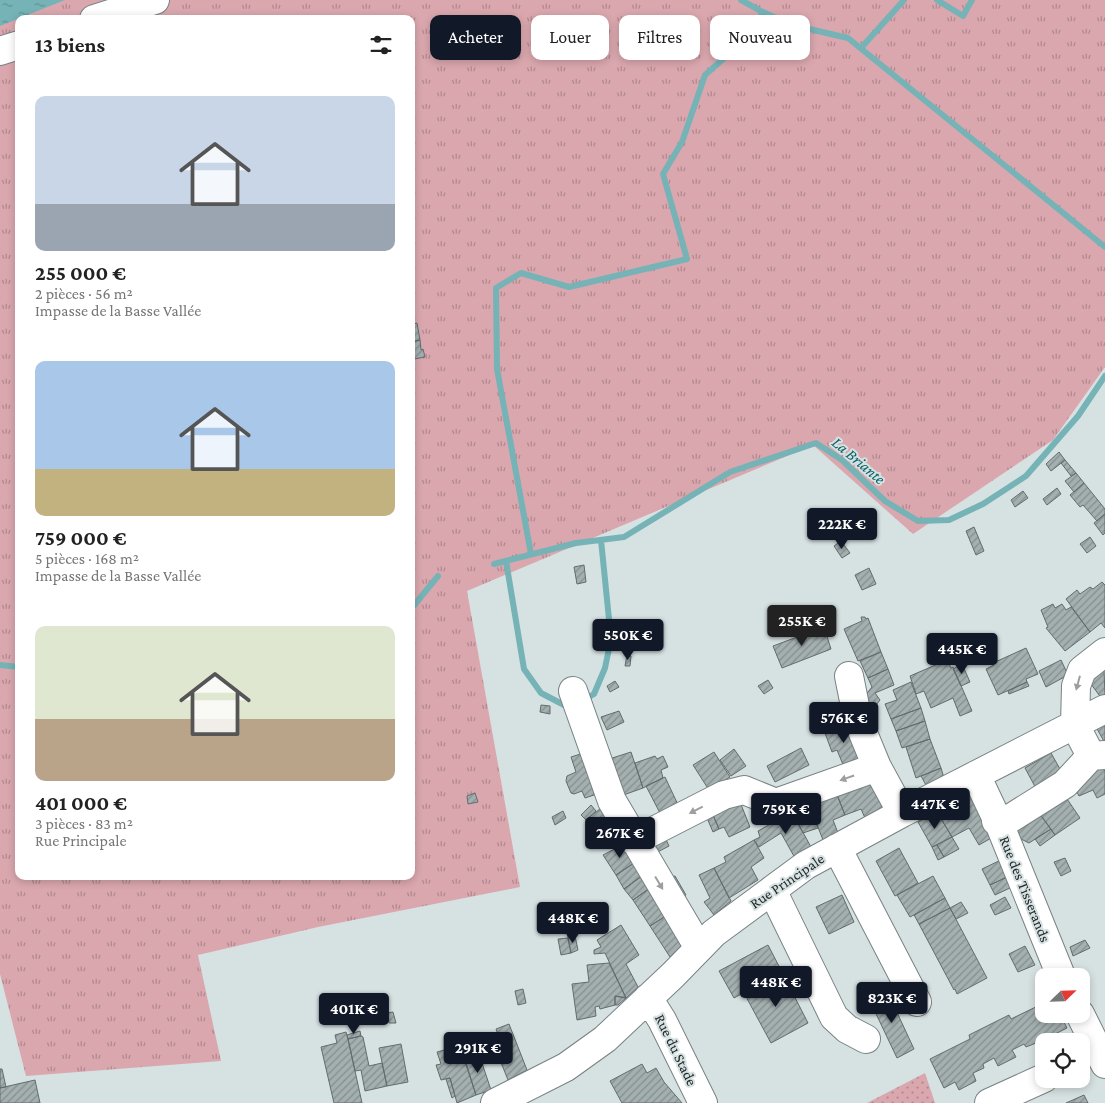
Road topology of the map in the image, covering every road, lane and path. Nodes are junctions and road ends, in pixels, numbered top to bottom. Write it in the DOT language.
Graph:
graph roads {
  1 [pos="155,0"];
  2 [pos="107,15"];
  3 [pos="15,46"];
  4 [pos="0,51"];
  5 [pos="1105,652"];
  6 [pos="849,676"];
  7 [pos="577,703"];
  8 [pos="1105,709"];
  9 [pos="1075,725"];
  10 [pos="1098,755"];
  11 [pos="877,768"];
  12 [pos="976,775"];
  13 [pos="902,813"];
  14 [pos="996,821"];
  15 [pos="634,841"];
  16 [pos="837,848"];
  17 [pos="772,890"];
  18 [pos="699,948"];
  19 [pos="1058,968"];
  20 [pos="648,998"];
  21 [pos="917,1002"];
  22 [pos="1083,1023"];
  23 [pos="866,1039"];
  24 [pos="1095,1059"];
  25 [pos="1035,1082"];
  26 [pos="495,1103"];
  27 [pos="703,1103"];
  28 [pos="989,1103"];
  1 -- 2 [label="street"];
  3 -- 4 [label="street"];
  5 -- 9 [label="street, one-way"];
  6 -- 11 [label="street"];
  7 -- 15 [label="street"];
  8 -- 9 [label="street, Rue Principale"];
  9 -- 10 [label="street"];
  9 -- 12 [label="street, Rue Principale"];
  10 -- 14 [label="street"];
  11 -- 13 [label="street"];
  11 -- 15 [label="street, one-way"];
  12 -- 13 [label="street, Rue Principale"];
  12 -- 14 [label="street, Rue des Tisserands"];
  13 -- 16 [label="street, Rue Principale"];
  14 -- 19 [label="street, Rue des Tisserands"];
  15 -- 18 [label="street, one-way"];
  16 -- 17 [label="street, Rue Principale"];
  16 -- 21 [label="street"];
  17 -- 18 [label="street, Rue Principale"];
  17 -- 23 [label="street"];
  18 -- 20 [label="street, Rue Principale"];
  20 -- 26 [label="street, Rue Principale"];
  20 -- 27 [label="street, Rue du Stade"];
  22 -- 24 [label="street"];
  25 -- 28 [label="street"];
}
